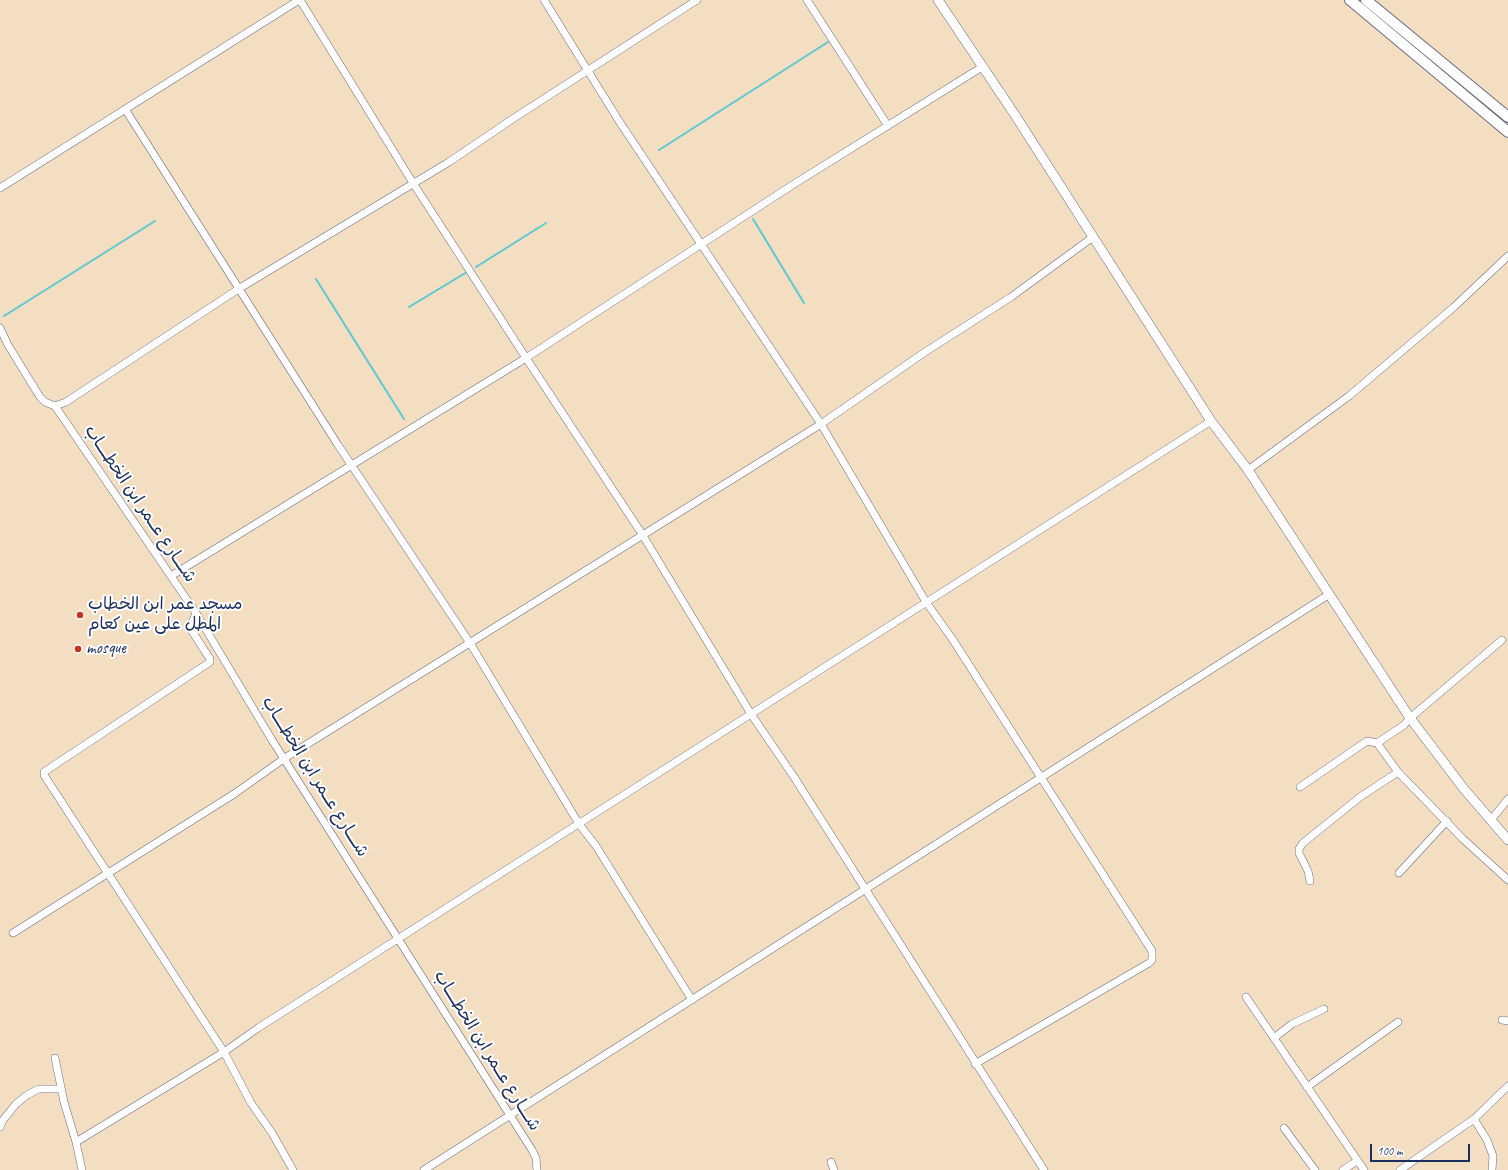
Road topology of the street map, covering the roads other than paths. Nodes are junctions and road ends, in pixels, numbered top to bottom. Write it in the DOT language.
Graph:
graph roads {
  1 [pos="300,0"];
  2 [pos="544,0"];
  3 [pos="697,0"];
  4 [pos="807,0"];
  5 [pos="938,0"];
  6 [pos="1350,0"];
  7 [pos="1366,0"];
  8 [pos="982,67"];
  9 [pos="588,71"];
  10 [pos="125,109"];
  11 [pos="1508,117"];
  12 [pos="888,126"];
  13 [pos="1508,132"];
  14 [pos="413,183"];
  15 [pos="0,188"];
  16 [pos="1093,237"];
  17 [pos="701,244"];
  18 [pos="1508,256"];
  19 [pos="240,288"];
  20 [pos="0,328"];
  21 [pos="526,358"];
  22 [pos="55,406"];
  23 [pos="1211,420"];
  24 [pos="821,424"];
  25 [pos="352,465"];
  26 [pos="1248,470"];
  27 [pos="642,534"];
  28 [pos="171,576"];
  29 [pos="1328,594"];
  30 [pos="926,602"];
  31 [pos="196,613"];
  32 [pos="1502,640"];
  33 [pos="470,643"];
  34 [pos="751,714"];
  35 [pos="1410,718"];
  36 [pos="1377,743"];
  37 [pos="285,758"];
  38 [pos="1398,772"];
  39 [pos="1041,777"];
  40 [pos="1300,787"];
  41 [pos="1508,799"];
  42 [pos="1491,820"];
  43 [pos="1447,821"];
  44 [pos="579,824"];
  45 [pos="1508,840"];
  46 [pos="1399,873"];
  47 [pos="109,874"];
  48 [pos="1508,880"];
  49 [pos="1310,881"];
  50 [pos="864,891"];
  51 [pos="13,933"];
  52 [pos="398,939"];
  53 [pos="1246,996"];
  54 [pos="692,1000"];
  55 [pos="1324,1009"];
  56 [pos="1398,1022"];
  57 [pos="1274,1038"];
  58 [pos="224,1052"];
  59 [pos="55,1058"];
  60 [pos="975,1064"];
  61 [pos="1508,1086"];
  62 [pos="1307,1088"];
  63 [pos="61,1089"];
  64 [pos="510,1114"];
  65 [pos="1474,1119"];
  66 [pos="0,1128"];
  67 [pos="1284,1128"];
  68 [pos="76,1142"];
  69 [pos="1357,1161"];
  70 [pos="831,1162"];
  71 [pos="82,1170"];
  72 [pos="293,1170"];
  73 [pos="424,1170"];
  74 [pos="537,1170"];
  75 [pos="834,1170"];
  76 [pos="1044,1170"];
  77 [pos="1315,1170"];
  78 [pos="1344,1170"];
  79 [pos="1364,1170"];
  80 [pos="1400,1170"];
  81 [pos="1492,1170"];
  1 -- 10 [label="street"];
  1 -- 14 [label="street"];
  2 -- 9 [label="street"];
  3 -- 9 [label="street"];
  4 -- 12 [label="street"];
  5 -- 8 [label="main road"];
  6 -- 13 [label="highway"];
  7 -- 11 [label="highway"];
  8 -- 12 [label="street"];
  8 -- 16 [label="main road"];
  9 -- 14 [label="street"];
  9 -- 17 [label="street"];
  10 -- 15 [label="street"];
  10 -- 19 [label="street"];
  12 -- 17 [label="street"];
  14 -- 19 [label="street"];
  14 -- 21 [label="street"];
  16 -- 23 [label="main road"];
  16 -- 24 [label="street"];
  17 -- 21 [label="street"];
  17 -- 24 [label="street"];
  18 -- 26 [label="street"];
  19 -- 22 [label="street"];
  19 -- 25 [label="street"];
  20 -- 22 [label="street"];
  21 -- 25 [label="street"];
  21 -- 27 [label="street"];
  22 -- 28 [label="street, شــــارع عــمر ابن الخطــــاب"];
  23 -- 26 [label="main road"];
  23 -- 30 [label="street"];
  24 -- 27 [label="street"];
  24 -- 30 [label="street"];
  25 -- 28 [label="street"];
  25 -- 33 [label="street"];
  26 -- 29 [label="main road"];
  27 -- 33 [label="street"];
  27 -- 34 [label="street"];
  28 -- 31 [label="street, شــــارع عــمر ابن الخطــــاب"];
  29 -- 35 [label="main road"];
  29 -- 39 [label="street"];
  30 -- 34 [label="street"];
  30 -- 39 [label="street"];
  31 -- 37 [label="street, شــــارع عــمر ابن الخطــــاب"];
  31 -- 47 [label="street"];
  32 -- 35 [label="street"];
  33 -- 37 [label="street"];
  33 -- 44 [label="street"];
  34 -- 44 [label="street"];
  34 -- 50 [label="street"];
  35 -- 36 [label="street"];
  35 -- 42 [label="main road"];
  36 -- 38 [label="street"];
  36 -- 40 [label="street"];
  37 -- 47 [label="street"];
  37 -- 52 [label="street, شــــارع عــمر ابن الخطــــاب"];
  38 -- 43 [label="street"];
  38 -- 49 [label="street"];
  39 -- 50 [label="street"];
  39 -- 60 [label="street"];
  41 -- 42 [label="street"];
  42 -- 45 [label="main road"];
  43 -- 46 [label="street"];
  43 -- 48 [label="street"];
  44 -- 52 [label="street"];
  44 -- 54 [label="street"];
  47 -- 51 [label="street"];
  47 -- 58 [label="street"];
  50 -- 54 [label="street"];
  50 -- 60 [label="street"];
  52 -- 58 [label="street"];
  52 -- 64 [label="street, شــــارع عــمر ابن الخطــــاب"];
  53 -- 57 [label="street"];
  54 -- 64 [label="street"];
  55 -- 57 [label="street"];
  56 -- 62 [label="street"];
  57 -- 62 [label="street"];
  58 -- 68 [label="street"];
  58 -- 72 [label="street"];
  59 -- 63 [label="street"];
  60 -- 76 [label="street"];
  61 -- 65 [label="street"];
  62 -- 69 [label="street"];
  63 -- 66 [label="street"];
  63 -- 68 [label="street"];
  64 -- 73 [label="street"];
  64 -- 74 [label="street, شــــارع عــمر ابن الخطــــاب"];
  65 -- 80 [label="street"];
  65 -- 81 [label="street"];
  67 -- 77 [label="street"];
  68 -- 71 [label="street"];
  69 -- 78 [label="street"];
  69 -- 79 [label="street"];
  70 -- 75 [label="street"];
}
